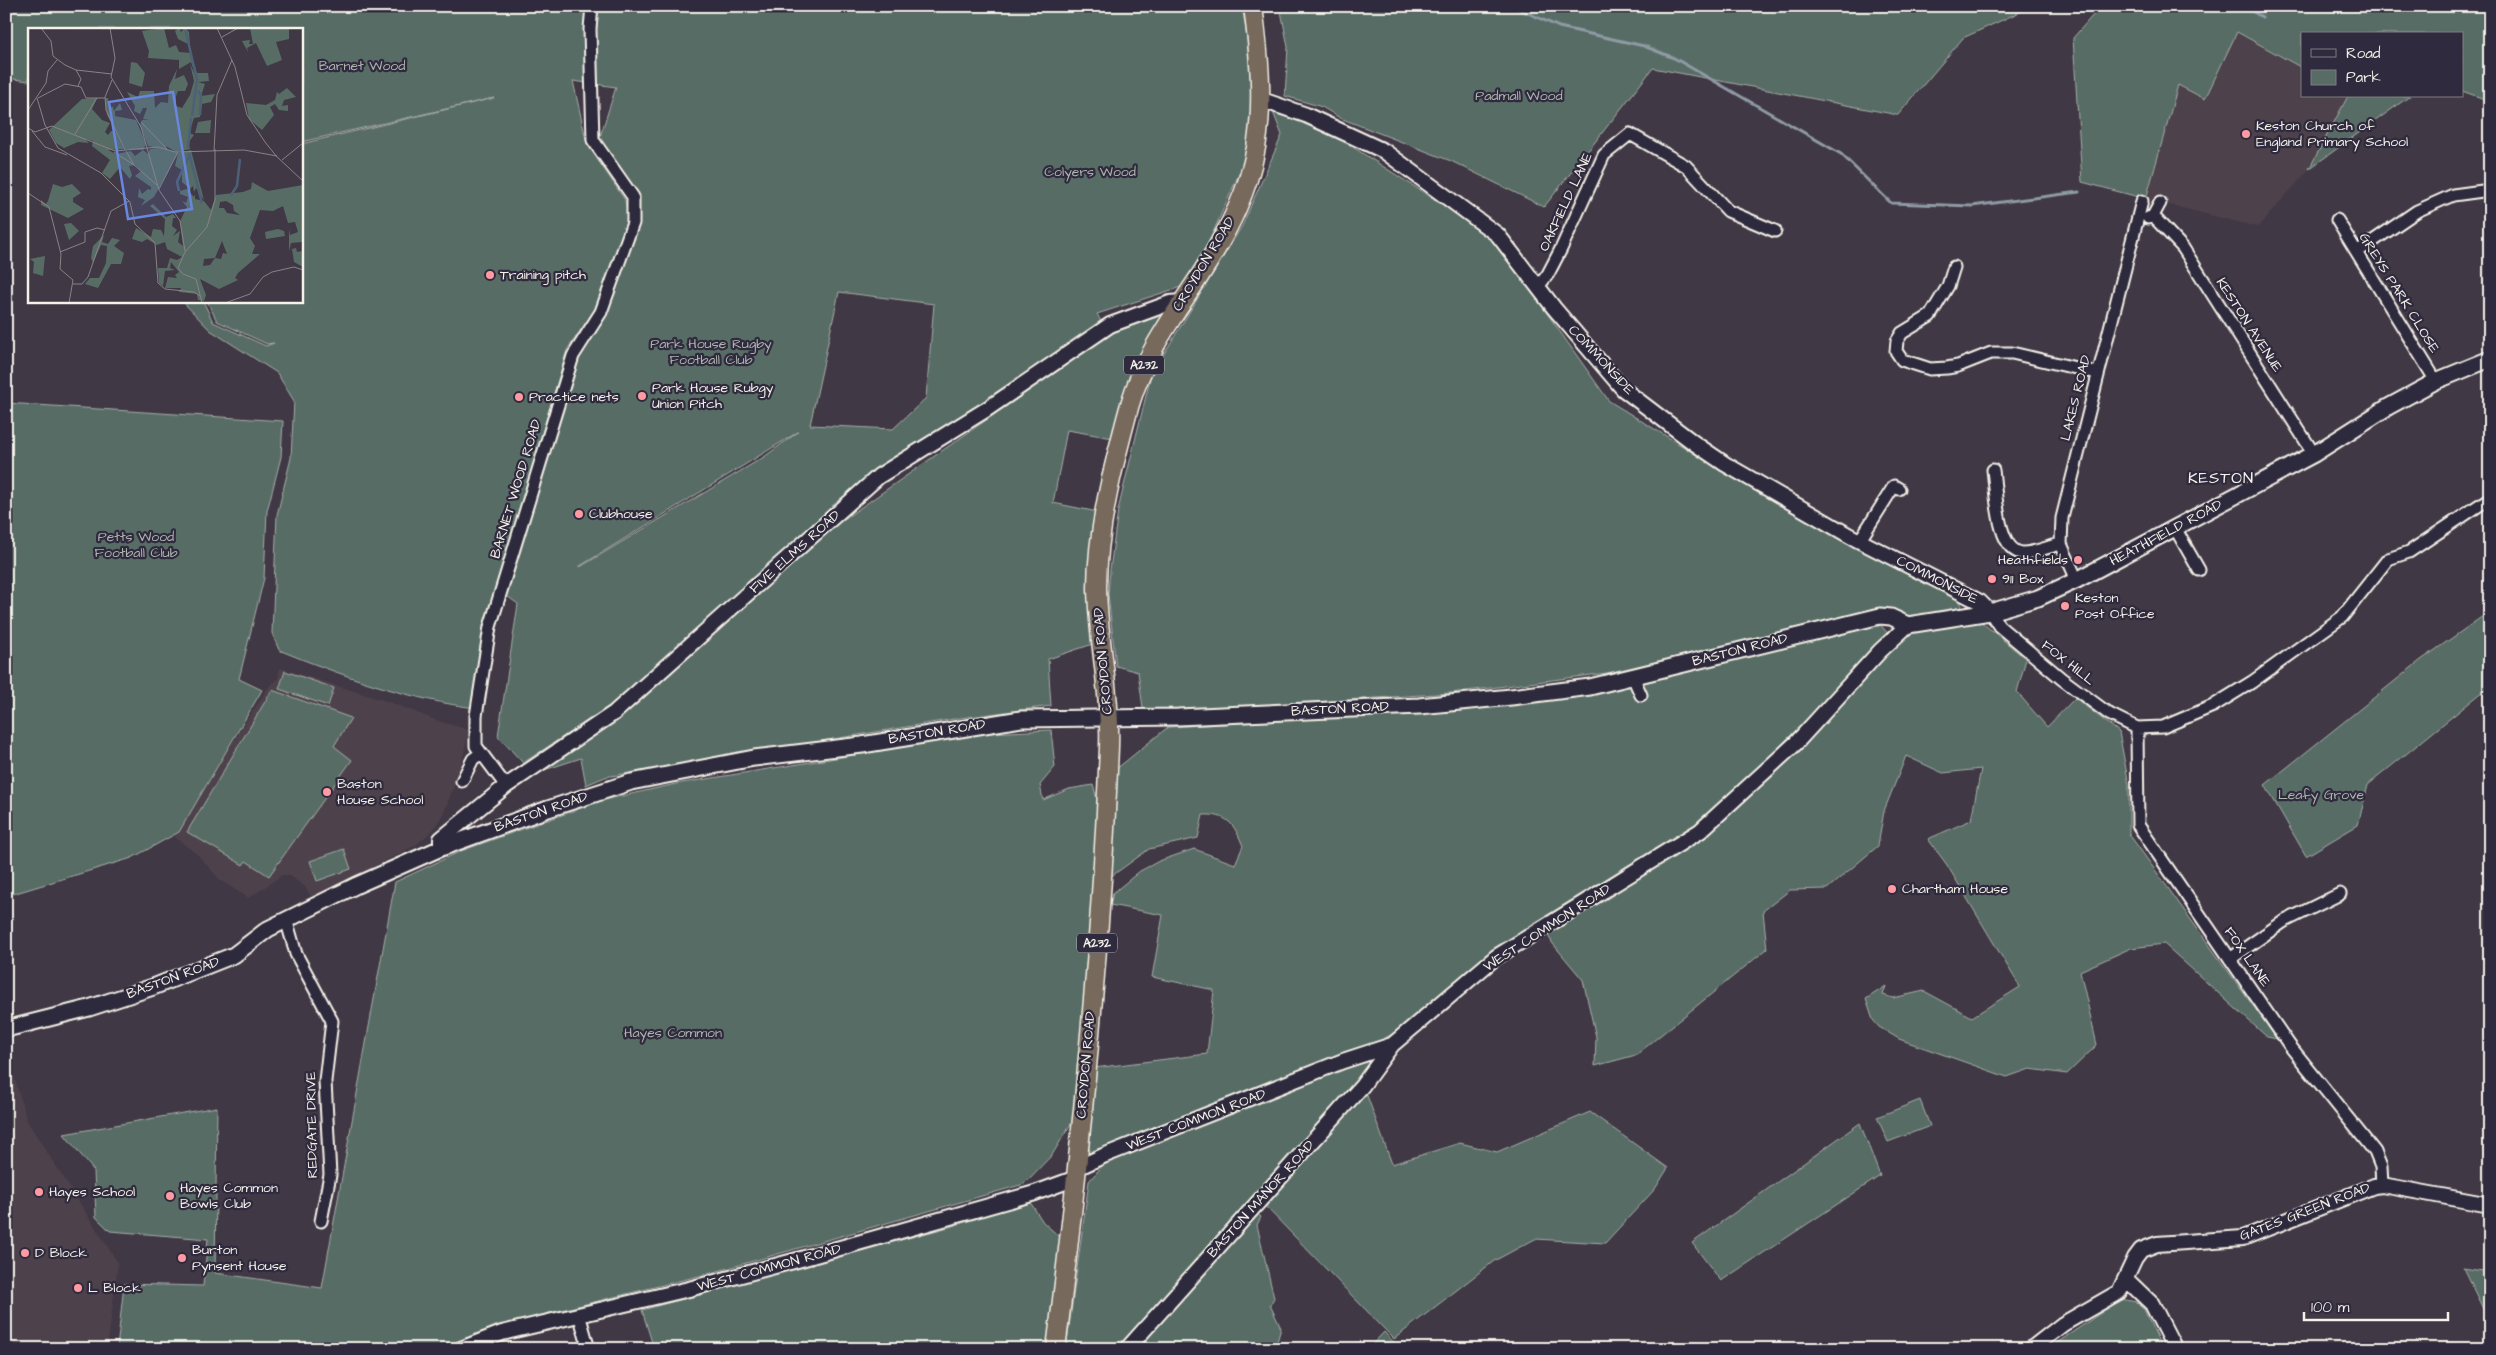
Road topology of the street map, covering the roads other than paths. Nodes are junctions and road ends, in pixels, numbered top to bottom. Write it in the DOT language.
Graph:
graph roads {
  1 [pos="592,6"];
  2 [pos="1253,6"];
  3 [pos="1262,100"];
  4 [pos="2490,190"];
  5 [pos="2142,202"];
  6 [pos="2160,203"];
  7 [pos="2153,216"];
  8 [pos="2337,220"];
  9 [pos="2136,222"];
  10 [pos="1775,231"];
  11 [pos="2357,252"];
  12 [pos="1954,267"];
  13 [pos="1538,287"];
  14 [pos="1182,302"];
  15 [pos="2490,359"];
  16 [pos="2097,373"];
  17 [pos="2436,381"];
  18 [pos="2314,454"];
  19 [pos="1993,470"];
  20 [pos="1899,489"];
  21 [pos="2490,498"];
  22 [pos="2175,528"];
  23 [pos="1860,540"];
  24 [pos="2061,544"];
  25 [pos="2199,570"];
  26 [pos="2077,580"];
  27 [pos="1951,588"];
  28 [pos="1990,612"];
  29 [pos="1959,616"];
  30 [pos="1908,625"];
  31 [pos="1633,677"];
  32 [pos="1642,695"];
  33 [pos="1108,717"];
  34 [pos="2137,728"];
  35 [pos="480,754"];
  36 [pos="462,781"];
  37 [pos="506,786"];
  38 [pos="441,848"];
  39 [pos="2340,894"];
  40 [pos="286,919"];
  41 [pos="2230,959"];
  42 [pos="6,1029"];
  43 [pos="1392,1045"];
  44 [pos="1076,1173"];
  45 [pos="2382,1185"];
  46 [pos="2490,1204"];
  47 [pos="322,1221"];
  48 [pos="2126,1279"];
  49 [pos="579,1314"];
  50 [pos="461,1349"];
  51 [pos="589,1349"];
  52 [pos="1056,1349"];
  53 [pos="1127,1349"];
  54 [pos="2031,1349"];
  55 [pos="2175,1349"];
  1 -- 35 [label="street, BARNET WOOD ROAD"];
  2 -- 3 [label="highway, CROYDON ROAD / A232"];
  3 -- 13 [label="street, COMMONSIDE"];
  3 -- 14 [label="highway, CROYDON ROAD / A232"];
  4 -- 11 [label="street"];
  5 -- 9 [label="street, LAKES ROAD"];
  6 -- 7 [label="street"];
  7 -- 9 [label="street"];
  7 -- 18 [label="street, KESTON AVENUE"];
  8 -- 11 [label="street, GREYS PARK CLOSE"];
  9 -- 16 [label="street, LAKES ROAD"];
  10 -- 13 [label="street, OAKFIELD LANE"];
  11 -- 17 [label="street, GREYS PARK CLOSE"];
  12 -- 16 [label="street"];
  13 -- 23 [label="street, COMMONSIDE"];
  14 -- 33 [label="highway, CROYDON ROAD / A232"];
  14 -- 37 [label="street, FIVE ELMS ROAD"];
  15 -- 17 [label="main road, HEATHFIELD ROAD"];
  16 -- 24 [label="street, LAKES ROAD"];
  17 -- 18 [label="main road, HEATHFIELD ROAD"];
  18 -- 22 [label="main road, HEATHFIELD ROAD"];
  19 -- 24 [label="street"];
  20 -- 23 [label="street"];
  21 -- 34 [label="street"];
  22 -- 25 [label="street"];
  22 -- 26 [label="main road, HEATHFIELD ROAD"];
  23 -- 27 [label="street, COMMONSIDE"];
  24 -- 26 [label="street, LAKES ROAD"];
  26 -- 28 [label="main road, HEATHFIELD ROAD"];
  27 -- 28 [label="street, COMMONSIDE"];
  27 -- 29 [label="street"];
  28 -- 29 [label="main road, HEATHFIELD ROAD"];
  28 -- 34 [label="street, FOX HILL"];
  29 -- 30 [label="main road, HEATHFIELD ROAD"];
  30 -- 31 [label="main road, BASTON ROAD"];
  30 -- 43 [label="street, WEST COMMON ROAD"];
  31 -- 32 [label="street"];
  31 -- 33 [label="main road, BASTON ROAD"];
  33 -- 38 [label="main road, BASTON ROAD"];
  33 -- 44 [label="highway, CROYDON ROAD / A232"];
  34 -- 41 [label="street, FOX LANE"];
  35 -- 36 [label="street"];
  35 -- 37 [label="street, BARNET WOOD ROAD"];
  37 -- 38 [label="street, FIVE ELMS ROAD"];
  38 -- 40 [label="main road, BASTON ROAD"];
  39 -- 41 [label="street"];
  40 -- 42 [label="main road, BASTON ROAD"];
  40 -- 47 [label="street, REDGATE DRIVE"];
  41 -- 45 [label="street, FOX LANE"];
  43 -- 44 [label="street, WEST COMMON ROAD"];
  43 -- 53 [label="street, BASTON MANOR ROAD"];
  44 -- 49 [label="street, WEST COMMON ROAD"];
  44 -- 52 [label="highway, CROYDON ROAD / A232"];
  45 -- 46 [label="street"];
  45 -- 48 [label="street, GATES GREEN ROAD"];
  48 -- 54 [label="street, GATES GREEN ROAD"];
  48 -- 55 [label="street"];
  49 -- 50 [label="street, WEST COMMON ROAD"];
  49 -- 51 [label="street"];
}
